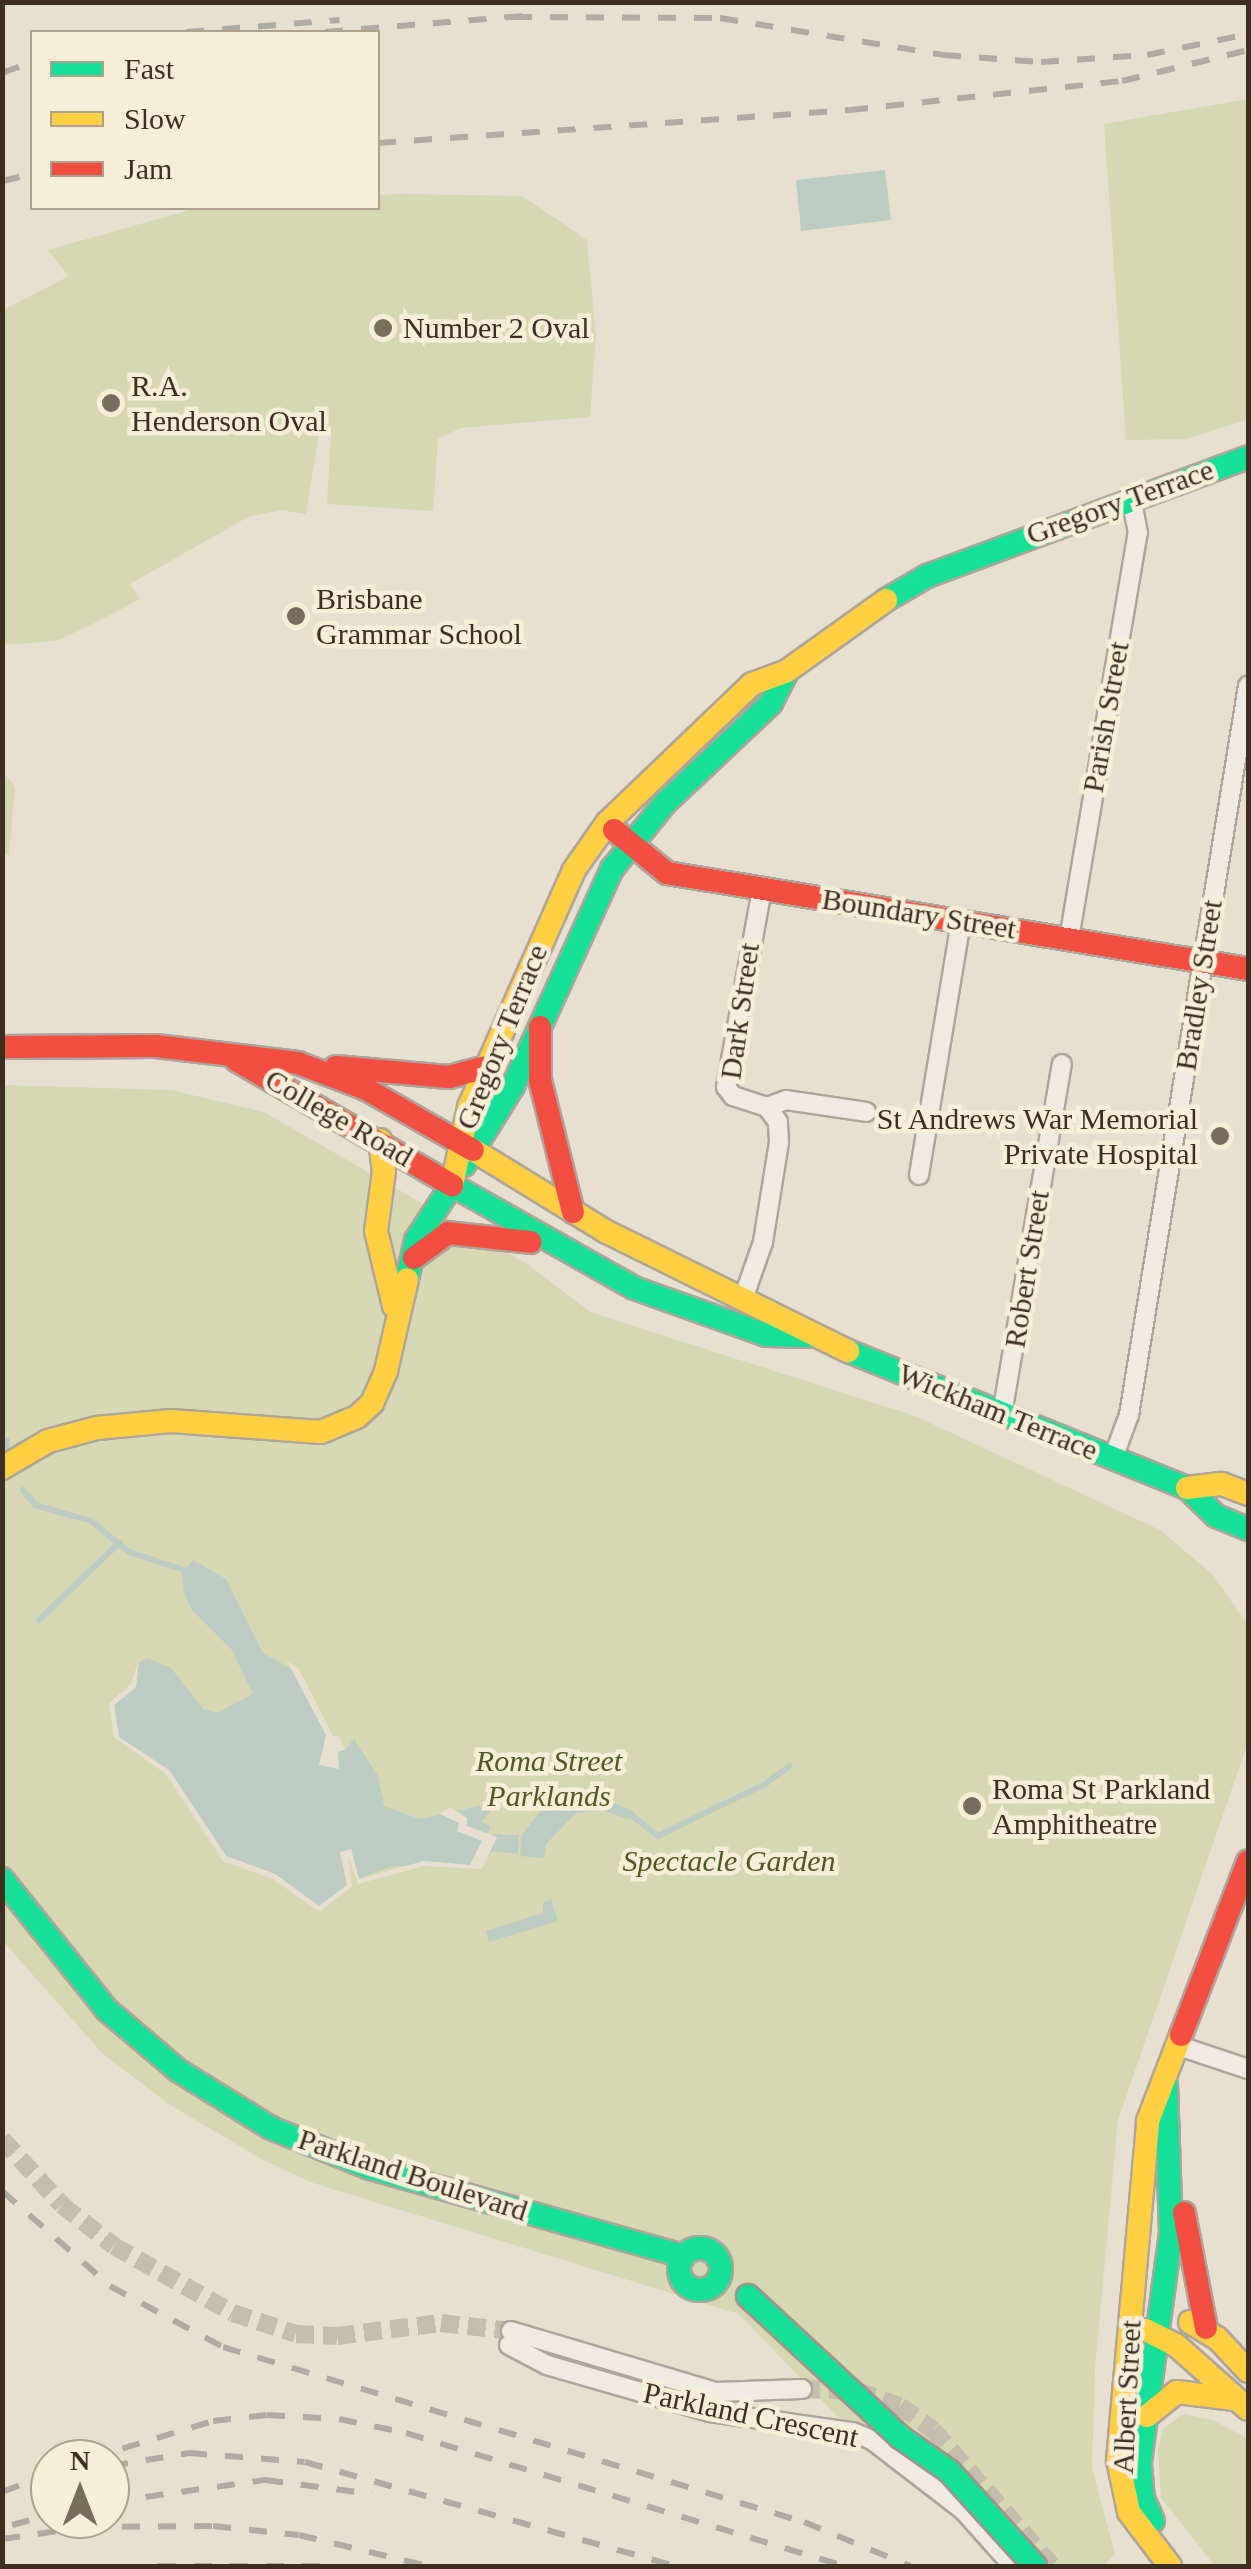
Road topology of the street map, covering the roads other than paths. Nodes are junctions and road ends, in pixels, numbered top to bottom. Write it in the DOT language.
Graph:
graph roads {
  1 [pos="1248,457"];
  2 [pos="1130,496"];
  3 [pos="787,671"];
  4 [pos="1248,686"];
  5 [pos="607,823"];
  6 [pos="629,846"];
  7 [pos="762,888"];
  8 [pos="961,921"];
  9 [pos="1069,939"];
  10 [pos="1204,961"];
  11 [pos="1248,969"];
  12 [pos="540,1024"];
  13 [pos="2,1048"];
  14 [pos="224,1053"];
  15 [pos="298,1063"];
  16 [pos="1062,1064"];
  17 [pos="486,1067"];
  18 [pos="767,1106"];
  19 [pos="866,1112"];
  20 [pos="380,1140"];
  21 [pos="466,1146"];
  22 [pos="919,1175"];
  23 [pos="452,1185"];
  24 [pos="572,1212"];
  25 [pos="550,1246"];
  26 [pos="408,1268"];
  27 [pos="744,1296"];
  28 [pos="395,1313"];
  29 [pos="810,1336"];
  30 [pos="1002,1414"];
  31 [pos="1114,1458"];
  32 [pos="2,1468"];
  33 [pos="1187,1488"];
  34 [pos="1248,1494"];
  35 [pos="1240,1526"];
  36 [pos="1248,1550"];
  37 [pos="1247,1869"];
  38 [pos="2,1879"];
  39 [pos="1179,2046"];
  40 [pos="1248,2069"];
  41 [pos="1166,2082"];
  42 [pos="1171,2174"];
  43 [pos="1161,2310"];
  44 [pos="1132,2311"];
  45 [pos="1206,2328"];
  46 [pos="1158,2337"];
  47 [pos="1248,2370"];
  48 [pos="802,2389"];
  49 [pos="1241,2404"];
  50 [pos="1147,2416"];
  51 [pos="1013,2566"];
  52 [pos="1035,2566"];
  53 [pos="1170,2566"];
  54 [pos="1187,2566"];
  1 -- 2 [label="main road, Gregory Terrace"];
  2 -- 3 [label="main road, Gregory Terrace"];
  2 -- 9 [label="street, Parish Street"];
  3 -- 5 [label="main road, Gregory Terrace"];
  3 -- 6 [label="main road, Gregory Terrace"];
  4 -- 10 [label="street, Bradley Street"];
  5 -- 6 [label="main road, Boundary Street"];
  5 -- 17 [label="main road, Gregory Terrace"];
  6 -- 7 [label="main road, Boundary Street"];
  6 -- 12 [label="main road, Gregory Terrace"];
  7 -- 8 [label="main road, Boundary Street"];
  7 -- 18 [label="street, Dark Street"];
  8 -- 9 [label="main road, Boundary Street"];
  8 -- 22 [label="street"];
  9 -- 10 [label="main road, Boundary Street"];
  10 -- 11 [label="main road, Boundary Street"];
  10 -- 31 [label="street, Bradley Street"];
  12 -- 21 [label="main road, Gregory Terrace"];
  12 -- 24 [label="main road"];
  13 -- 14 [label="main road, College Road"];
  14 -- 15 [label="main road, College Road"];
  14 -- 20 [label="main road, College Road"];
  15 -- 17 [label="main road"];
  15 -- 21 [label="main road, College Road"];
  16 -- 30 [label="street, Robert Street"];
  17 -- 21 [label="main road, Gregory Terrace"];
  18 -- 19 [label="street, Dark Street"];
  18 -- 27 [label="street, Dark Street"];
  20 -- 23 [label="main road, College Road"];
  20 -- 28 [label="main road"];
  21 -- 23 [label="main road, Gregory Terrace"];
  21 -- 24 [label="main road, Wickham Terrace"];
  23 -- 25 [label="main road, Wickham Terrace"];
  23 -- 26 [label="main road"];
  24 -- 27 [label="main road, Wickham Terrace"];
  25 -- 26 [label="main road"];
  25 -- 29 [label="main road, Wickham Terrace"];
  26 -- 28 [label="main road"];
  27 -- 29 [label="main road, Wickham Terrace"];
  28 -- 32 [label="main road"];
  29 -- 30 [label="main road, Wickham Terrace"];
  30 -- 31 [label="main road, Wickham Terrace"];
  31 -- 33 [label="main road, Wickham Terrace"];
  33 -- 34 [label="main road, Wickham Terrace"];
  33 -- 35 [label="main road, Wickham Terrace"];
  35 -- 36 [label="main road"];
  37 -- 39 [label="main road"];
  38 -- 52 [label="main road, Parkland Boulevard, bridge"];
  39 -- 40 [label="street"];
  39 -- 41 [label="main road"];
  41 -- 42 [label="main road"];
  41 -- 44 [label="main road, Albert Street"];
  42 -- 43 [label="main road"];
  42 -- 45 [label="main road"];
  43 -- 44 [label="main road"];
  43 -- 45 [label="main road"];
  43 -- 46 [label="main road"];
  44 -- 46 [label="main road"];
  44 -- 53 [label="main road, Albert Street"];
  45 -- 47 [label="main road"];
  46 -- 49 [label="main road"];
  46 -- 50 [label="main road, Albert Street"];
  48 -- 51 [label="street, Parkland Crescent"];
  49 -- 50 [label="main road"];
  50 -- 54 [label="main road, Albert Street"];
}
